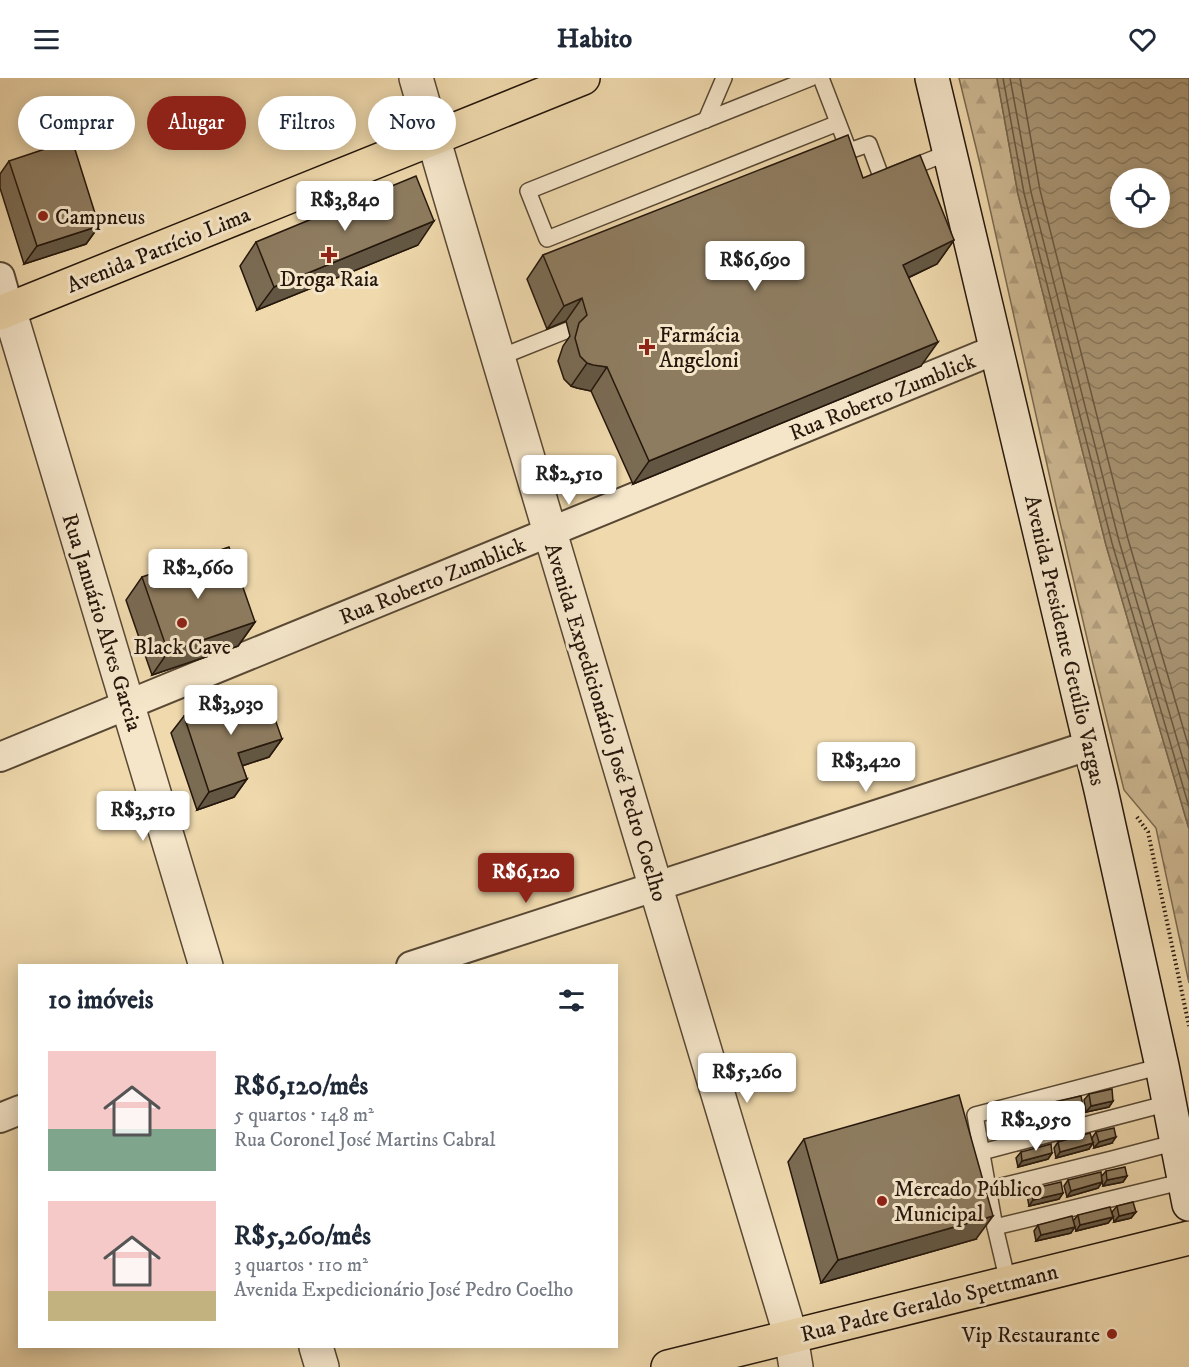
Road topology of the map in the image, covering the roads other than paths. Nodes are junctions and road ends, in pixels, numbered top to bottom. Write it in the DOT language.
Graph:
graph roads {
  1 [pos="416,78"];
  2 [pos="583,78"];
  3 [pos="724,78"];
  4 [pos="811,78"];
  5 [pos="821,78"];
  6 [pos="932,78"];
  7 [pos="421,96"];
  8 [pos="706,120"];
  9 [pos="838,123"];
  10 [pos="456,129"];
  11 [pos="404,150"];
  12 [pos="437,150"];
  13 [pos="950,152"];
  14 [pos="0,277"];
  15 [pos="5,311"];
  16 [pos="568,330"];
  17 [pos="997,349"];
  18 [pos="498,357"];
  19 [pos="550,532"];
  20 [pos="128,704"];
  21 [pos="1091,745"];
  22 [pos="0,756"];
  23 [pos="655,886"];
  24 [pos="205,964"];
  25 [pos="417,964"];
  26 [pos="1162,1066"];
  27 [pos="1169,1103"];
  28 [pos="18,1111"];
  29 [pos="0,1118"];
  30 [pos="1177,1142"];
  31 [pos="982,1152"];
  32 [pos="988,1188"];
  33 [pos="1187,1192"];
  34 [pos="995,1227"];
  35 [pos="1189,1238"];
  36 [pos="1008,1282"];
  37 [pos="316,1348"];
  38 [pos="794,1352"];
  39 [pos="322,1367"];
  40 [pos="668,1367"];
  1 -- 7 [label="street, Avenida Expedicionário José Pedro Coelho"];
  2 -- 10 [label="main road, Avenida Patrício Lima"];
  3 -- 8 [label="lane"];
  4 -- 8 [label="lane"];
  5 -- 9 [label="lane"];
  6 -- 13 [label="street, Avenida Presidente Getúlio Vargas"];
  8 -- 9 [label="lane"];
  9 -- 13 [label="lane"];
  11 -- 15 [label="main road, Avenida Patrício Lima"];
  12 -- 18 [label="street, Avenida Expedicionário José Pedro Coelho"];
  13 -- 17 [label="street, Avenida Presidente Getúlio Vargas"];
  14 -- 15 [label="street, Rua Januário Alves Garcia"];
  15 -- 20 [label="street, Rua Januário Alves Garcia"];
  16 -- 18 [label="lane"];
  17 -- 19 [label="street, Rua Roberto Zumblick"];
  17 -- 21 [label="street, Avenida Presidente Getúlio Vargas"];
  18 -- 19 [label="street, Avenida Expedicionário José Pedro Coelho"];
  19 -- 20 [label="street, Rua Roberto Zumblick"];
  19 -- 23 [label="street, Avenida Expedicionário José Pedro Coelho"];
  20 -- 22 [label="street, Rua Roberto Zumblick"];
  20 -- 24 [label="street, Rua Januário Alves Garcia"];
  21 -- 23 [label="street"];
  21 -- 26 [label="street, Avenida Presidente Getúlio Vargas"];
  23 -- 25 [label="street"];
  23 -- 38 [label="street, Avenida Expedicionário José Pedro Coelho"];
  26 -- 27 [label="street, Avenida Presidente Getúlio Vargas"];
  26 -- 31 [label="lane"];
  27 -- 30 [label="street, Avenida Presidente Getúlio Vargas"];
  27 -- 31 [label="lane"];
  28 -- 29 [label="street"];
  30 -- 32 [label="lane"];
  30 -- 33 [label="street, Avenida Presidente Getúlio Vargas"];
  31 -- 32 [label="lane"];
  32 -- 34 [label="lane"];
  33 -- 34 [label="lane"];
  34 -- 36 [label="lane"];
  35 -- 36 [label="main road, Rua Padre Geraldo Spettmann"];
  36 -- 38 [label="main road, Rua Padre Geraldo Spettmann"];
  37 -- 39 [label="street"];
  38 -- 40 [label="main road, Rua Padre Geraldo Spettmann"];
}
